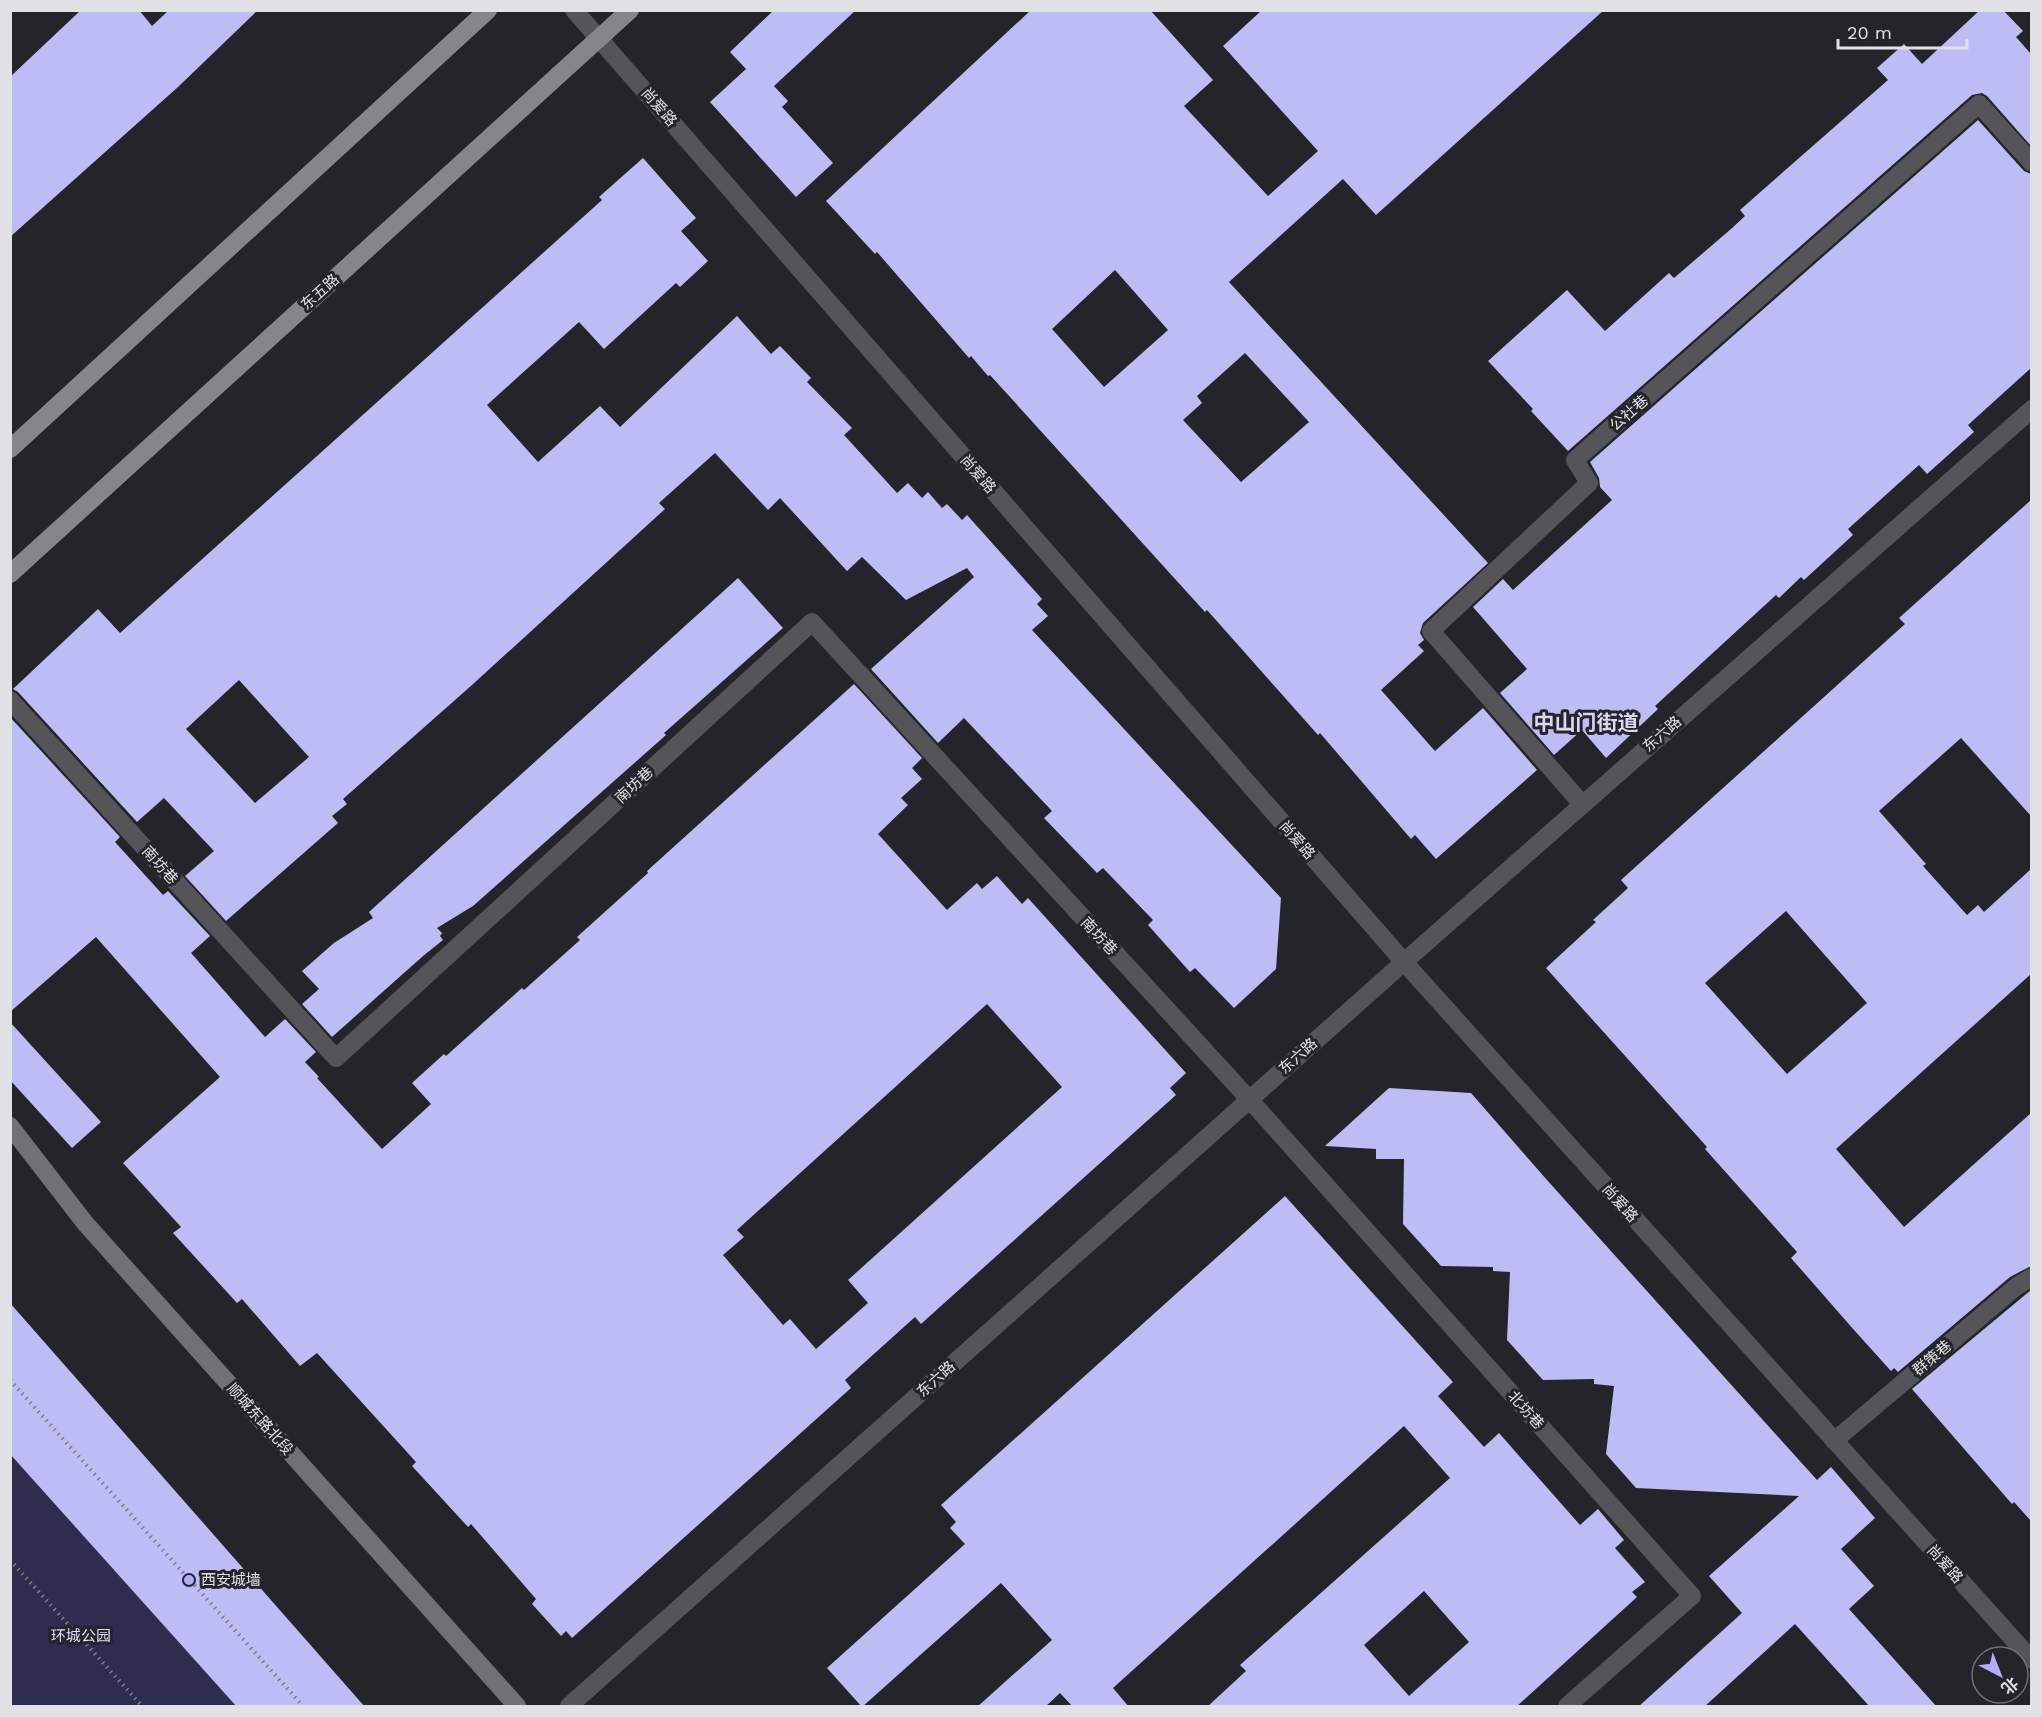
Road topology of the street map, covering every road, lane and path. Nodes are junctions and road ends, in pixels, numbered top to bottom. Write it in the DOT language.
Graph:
graph roads {
  1 [pos="488,10"];
  2 [pos="574,10"];
  3 [pos="630,10"];
  4 [pos="598,38"];
  5 [pos="2031,163"];
  6 [pos="2031,409"];
  7 [pos="10,448"];
  8 [pos="10,574"];
  9 [pos="10,700"];
  10 [pos="1582,804"];
  11 [pos="1404,962"];
  12 [pos="1249,1099"];
  13 [pos="10,1126"];
  14 [pos="2031,1277"];
  15 [pos="10,1380"];
  16 [pos="1834,1441"];
  17 [pos="10,1560"];
  18 [pos="2031,1660"];
  19 [pos="142,1707"];
  20 [pos="303,1707"];
  21 [pos="517,1707"];
  22 [pos="569,1707"];
  23 [pos="1567,1707"];
  1 -- 7 [label="main road"];
  2 -- 4 [label="street, 尚爱路"];
  3 -- 4 [label="main road, 东五路"];
  4 -- 8 [label="main road, 东五路"];
  4 -- 11 [label="street, 尚爱路"];
  5 -- 10 [label="street, 公社巷"];
  6 -- 10 [label="street, 东六路"];
  9 -- 12 [label="street, 南坊巷"];
  10 -- 11 [label="street, 东六路"];
  11 -- 12 [label="street, 东六路"];
  11 -- 16 [label="street, 尚爱路"];
  12 -- 22 [label="street, 东六路"];
  12 -- 23 [label="street, 北坊巷"];
  13 -- 21 [label="street, 顺城东路北段"];
  14 -- 16 [label="street, 群策巷"];
  15 -- 20 [label="path"];
  16 -- 18 [label="street, 尚爱路"];
  17 -- 19 [label="path"];
}
